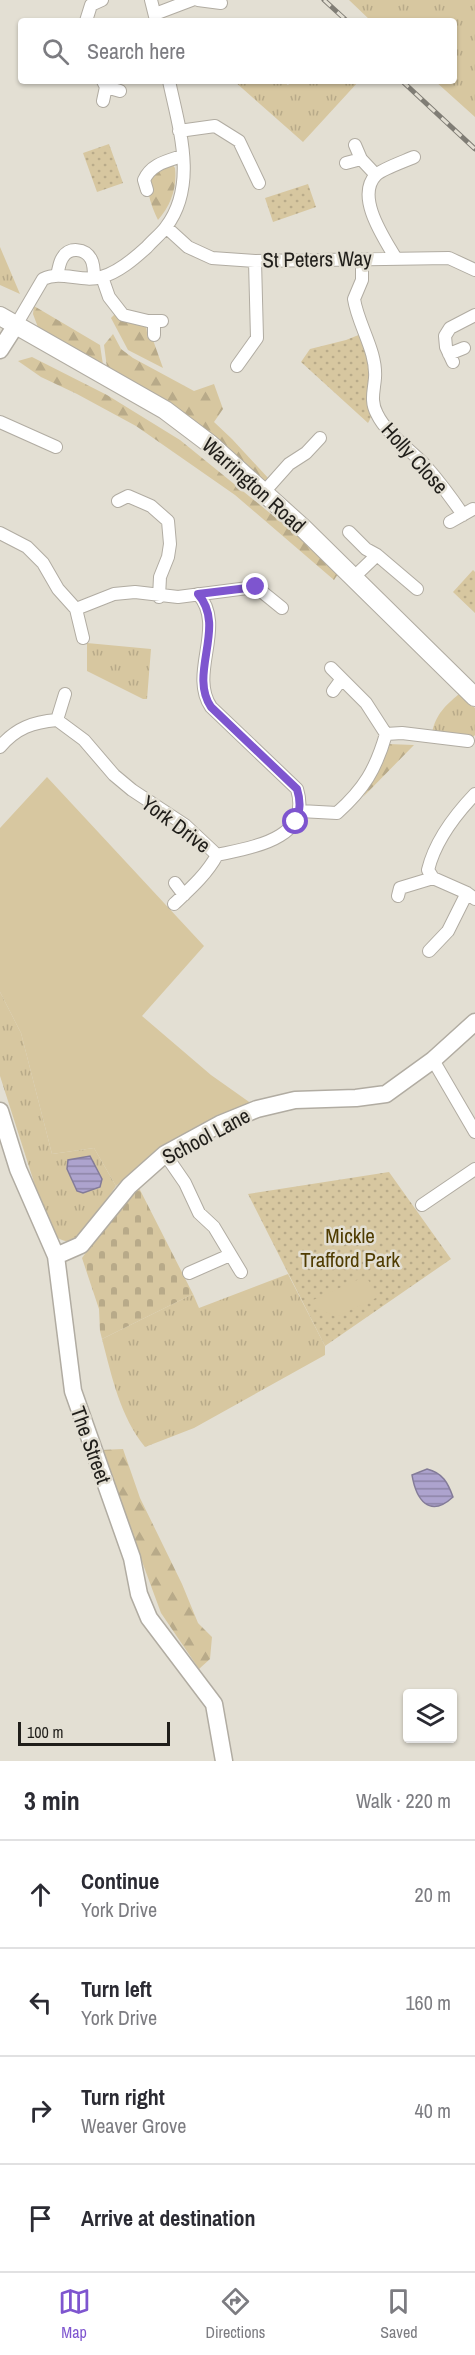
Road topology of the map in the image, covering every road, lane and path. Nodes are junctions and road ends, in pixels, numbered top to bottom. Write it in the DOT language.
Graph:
graph roads {
  1 [pos="102,0"];
  2 [pos="151,0"];
  3 [pos="192,0"];
  4 [pos="198,0"];
  5 [pos="220,3"];
  6 [pos="87,18"];
  7 [pos="156,18"];
  8 [pos="104,84"];
  9 [pos="170,84"];
  10 [pos="120,91"];
  11 [pos="103,101"];
  12 [pos="179,131"];
  13 [pos="355,145"];
  14 [pos="182,156"];
  15 [pos="414,157"];
  16 [pos="361,159"];
  17 [pos="346,163"];
  18 [pos="376,175"];
  19 [pos="141,182"];
  20 [pos="259,183"];
  21 [pos="166,227"];
  22 [pos="395,257"];
  23 [pos="362,260"];
  24 [pos="255,261"];
  25 [pos="475,270"];
  26 [pos="57,275"];
  27 [pos="98,277"];
  28 [pos="475,315"];
  29 [pos="8,320"];
  30 [pos="154,335"];
  31 [pos="464,348"];
  32 [pos="0,350"];
  33 [pos="237,366"];
  34 [pos="0,422"];
  35 [pos="320,438"];
  36 [pos="56,447"];
  37 [pos="264,492"];
  38 [pos="118,501"];
  39 [pos="450,522"];
  40 [pos="349,532"];
  41 [pos="0,533"];
  42 [pos="376,555"];
  43 [pos="354,577"];
  44 [pos="417,589"];
  45 [pos="198,594"];
  46 [pos="159,597"];
  47 [pos="282,608"];
  48 [pos="76,609"];
  49 [pos="83,638"];
  50 [pos="331,668"];
  51 [pos="341,680"];
  52 [pos="333,691"];
  53 [pos="65,694"];
  54 [pos="475,698"];
  55 [pos="57,720"];
  56 [pos="386,734"];
  57 [pos="1,741"];
  58 [pos="468,741"];
  59 [pos="475,794"];
  60 [pos="300,811"];
  61 [pos="217,855"];
  62 [pos="433,878"];
  63 [pos="175,883"];
  64 [pos="398,887"];
  65 [pos="471,896"];
  66 [pos="429,951"];
  67 [pos="475,1022"];
  68 [pos="432,1060"];
  69 [pos="0,1111"];
  70 [pos="475,1132"];
  71 [pos="165,1154"];
  72 [pos="475,1169"];
  73 [pos="422,1205"];
  74 [pos="230,1255"];
  75 [pos="56,1256"];
  76 [pos="241,1272"];
  77 [pos="189,1273"];
  78 [pos="224,1761"];
  1 -- 6 [label="street"];
  2 -- 7 [label="street"];
  3 -- 7 [label="street"];
  4 -- 5 [label="street"];
  8 -- 10 [label="street"];
  8 -- 11 [label="street"];
  9 -- 12 [label="street"];
  12 -- 14 [label="street"];
  12 -- 20 [label="street"];
  13 -- 16 [label="street"];
  14 -- 19 [label="street"];
  14 -- 21 [label="street"];
  15 -- 18 [label="street"];
  16 -- 17 [label="street"];
  16 -- 18 [label="street"];
  18 -- 22 [label="street"];
  21 -- 24 [label="street, St Peters Way"];
  21 -- 27 [label="street"];
  22 -- 23 [label="street, St Peters Way"];
  22 -- 25 [label="street, St Peters Way"];
  23 -- 24 [label="street, St Peters Way"];
  23 -- 39 [label="street, Holly Close"];
  24 -- 33 [label="street"];
  26 -- 27 [label="street"];
  26 -- 27 [label="street"];
  26 -- 29 [label="street"];
  27 -- 30 [label="street"];
  28 -- 31 [label="street"];
  29 -- 32 [label="street"];
  29 -- 37 [label="main road, Warrington Road"];
  34 -- 36 [label="street"];
  35 -- 37 [label="street"];
  37 -- 43 [label="main road, Warrington Road"];
  38 -- 46 [label="street"];
  40 -- 42 [label="street"];
  41 -- 48 [label="street"];
  42 -- 43 [label="street"];
  42 -- 44 [label="street"];
  43 -- 54 [label="main road, Warrington Road"];
  45 -- 46 [label="street"];
  45 -- 47 [label="street"];
  45 -- 60 [label="street"];
  46 -- 48 [label="street"];
  48 -- 49 [label="street"];
  50 -- 51 [label="street"];
  51 -- 52 [label="street"];
  51 -- 56 [label="street"];
  53 -- 55 [label="street"];
  55 -- 57 [label="street"];
  55 -- 61 [label="street, York Drive"];
  56 -- 58 [label="street"];
  56 -- 60 [label="street"];
  59 -- 62 [label="street"];
  60 -- 61 [label="street, York Drive"];
  61 -- 63 [label="street"];
  62 -- 64 [label="street"];
  62 -- 65 [label="street"];
  65 -- 66 [label="street"];
  67 -- 68 [label="street, School Lane"];
  68 -- 70 [label="street"];
  68 -- 71 [label="street, School Lane"];
  69 -- 75 [label="street, The Street"];
  71 -- 74 [label="street"];
  71 -- 75 [label="street, School Lane"];
  72 -- 73 [label="street"];
  74 -- 76 [label="street"];
  74 -- 77 [label="street"];
  75 -- 78 [label="street, The Street"];
}
